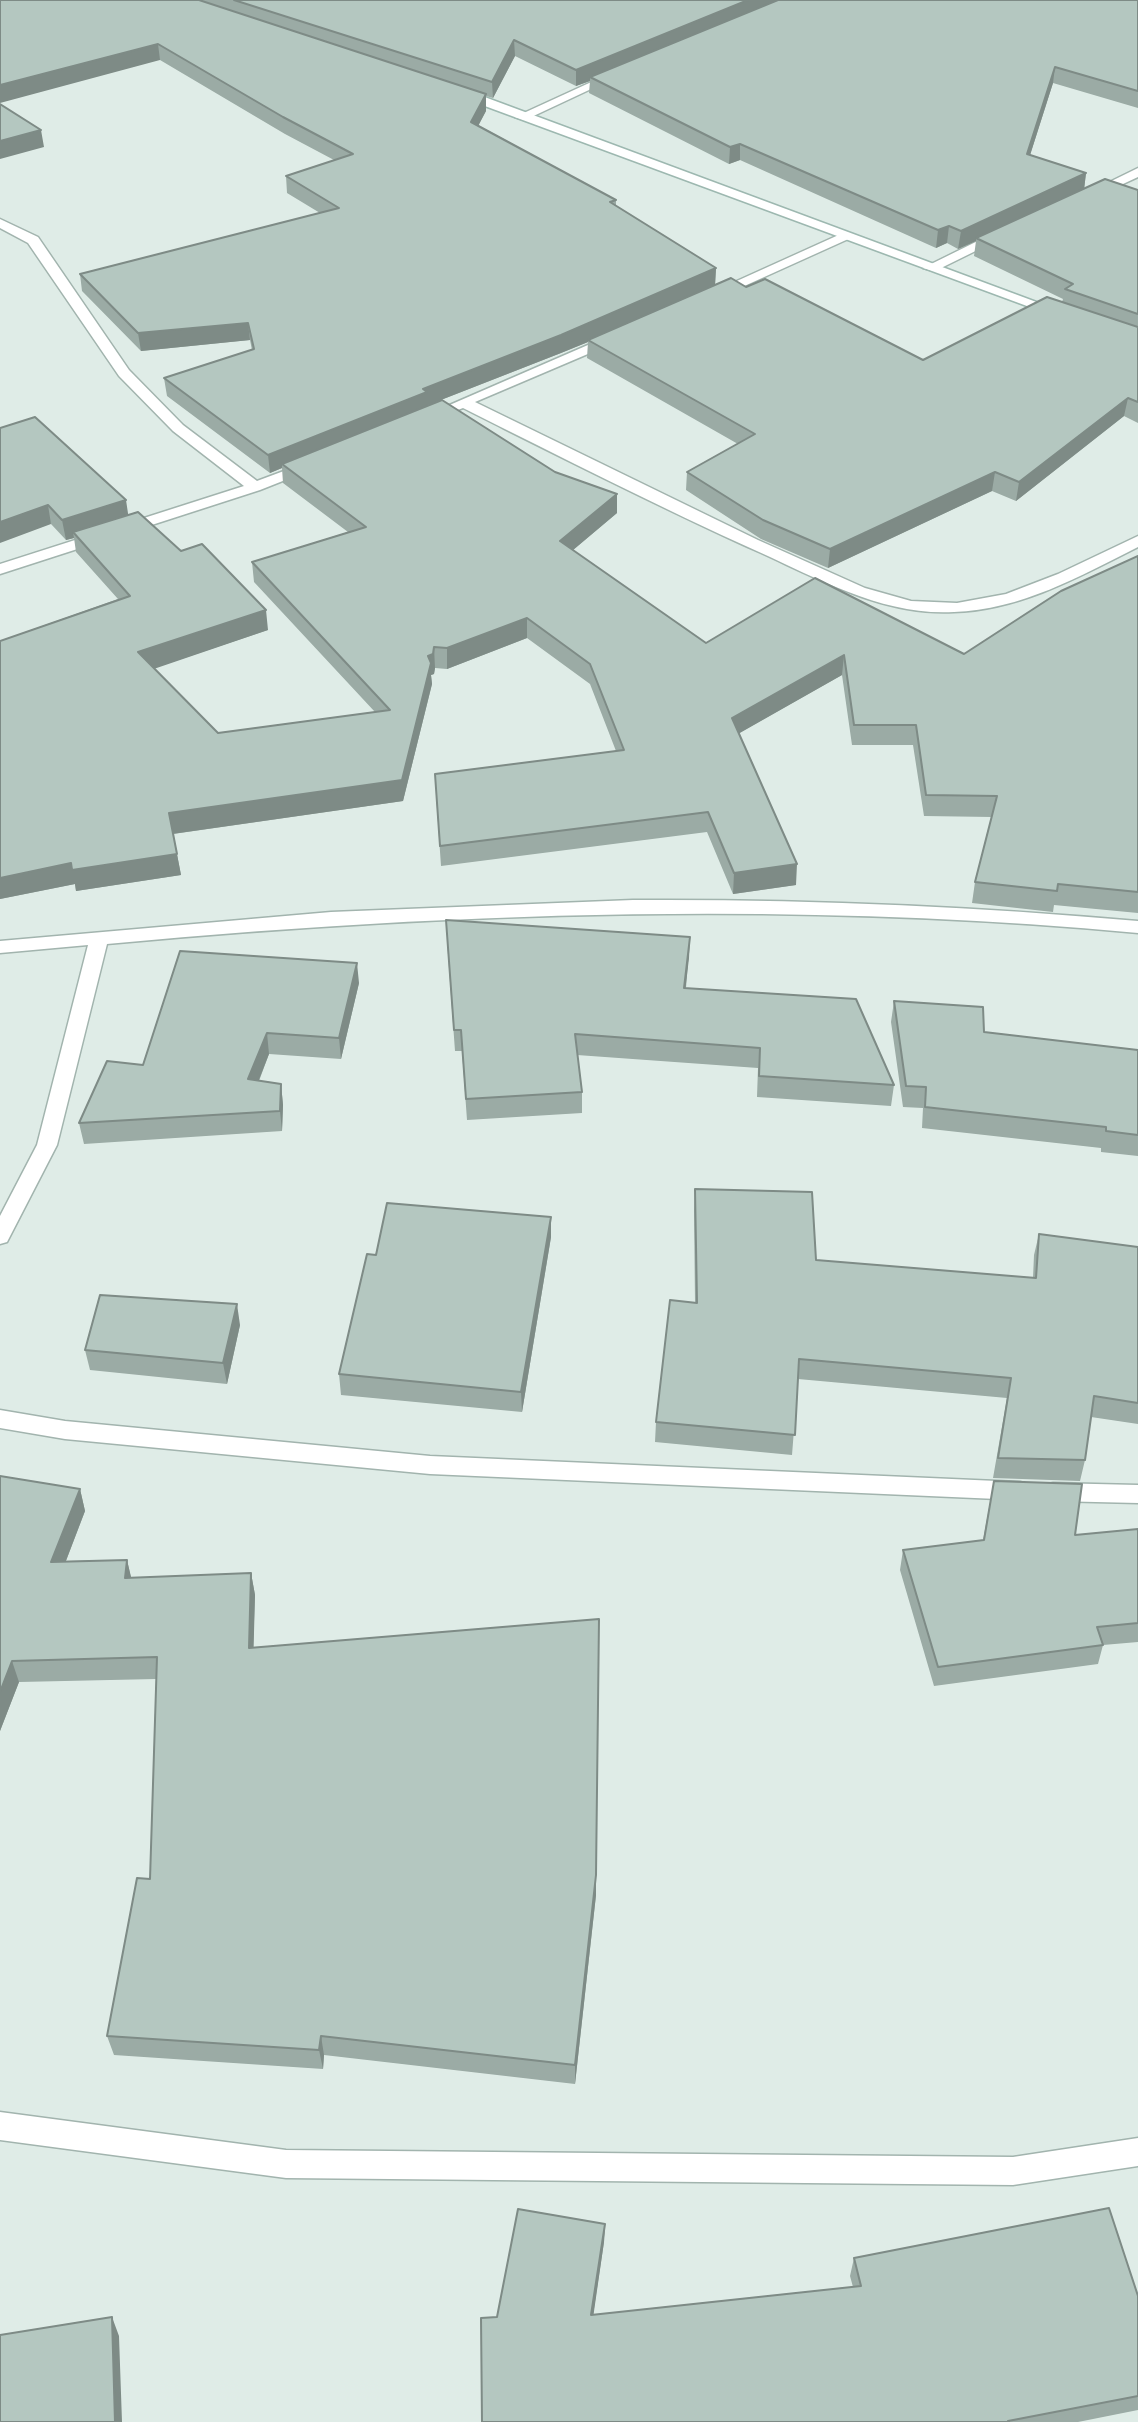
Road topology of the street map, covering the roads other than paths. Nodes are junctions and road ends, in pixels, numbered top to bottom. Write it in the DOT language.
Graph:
graph roads {
  1 [pos="622,72"];
  2 [pos="442,86"];
  3 [pos="521,117"];
  4 [pos="1138,172"];
  5 [pos="1077,200"];
  6 [pos="0,223"];
  7 [pos="1016,228"];
  8 [pos="848,236"];
  9 [pos="930,268"];
  10 [pos="695,303"];
  11 [pos="1073,318"];
  12 [pos="631,330"];
  13 [pos="465,402"];
  14 [pos="416,422"];
  15 [pos="317,462"];
  16 [pos="255,487"];
  17 [pos="1138,541"];
  18 [pos="0,569"];
  19 [pos="1138,927"];
  20 [pos="99,939"];
  21 [pos="0,947"];
  22 [pos="0,1236"];
  23 [pos="0,1419"];
  24 [pos="1138,1494"];
  25 [pos="0,2126"];
  26 [pos="1138,2152"];
  1 -- 3 [label="street"];
  2 -- 3 [label="street"];
  3 -- 8 [label="street"];
  4 -- 5 [label="street"];
  6 -- 16 [label="street"];
  7 -- 9 [label="street"];
  8 -- 9 [label="street"];
  8 -- 10 [label="street"];
  9 -- 11 [label="street"];
  12 -- 13 [label="street"];
  13 -- 14 [label="street"];
  13 -- 17 [label="street"];
  15 -- 16 [label="street"];
  16 -- 18 [label="street"];
  19 -- 20 [label="street"];
  20 -- 21 [label="street"];
  20 -- 22 [label="street"];
  23 -- 24 [label="street"];
  25 -- 26 [label="street"];
}
